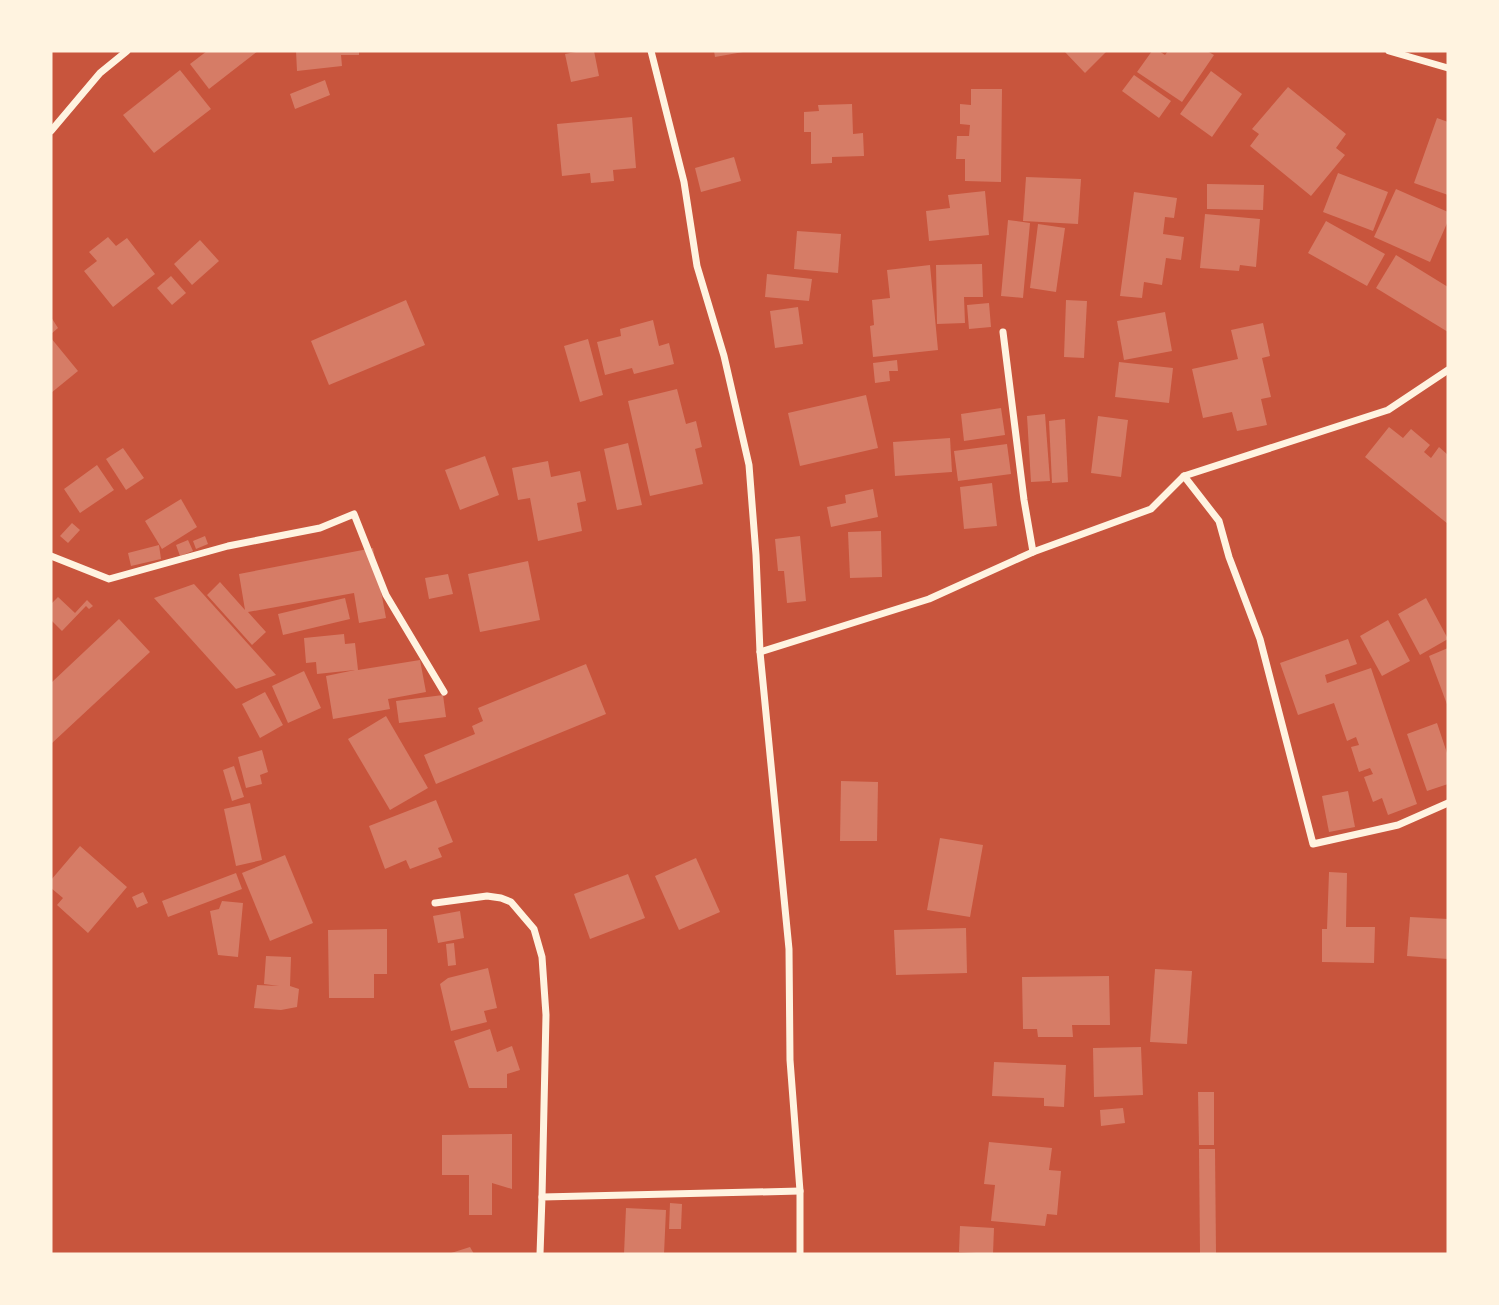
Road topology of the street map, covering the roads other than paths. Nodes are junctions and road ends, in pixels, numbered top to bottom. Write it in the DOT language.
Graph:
graph roads {
  1 [pos="127,51"];
  2 [pos="651,51"];
  3 [pos="1389,51"];
  4 [pos="1448,68"];
  5 [pos="51,131"];
  6 [pos="1003,332"];
  7 [pos="1448,370"];
  8 [pos="1184,476"];
  9 [pos="1033,552"];
  10 [pos="51,556"];
  11 [pos="760,652"];
  12 [pos="444,692"];
  13 [pos="1448,803"];
  14 [pos="435,903"];
  15 [pos="800,1191"];
  16 [pos="542,1196"];
  17 [pos="540,1254"];
  18 [pos="800,1254"];
  1 -- 5 [label="street"];
  2 -- 11 [label="street"];
  3 -- 4 [label="street"];
  6 -- 9 [label="street"];
  7 -- 8 [label="street"];
  8 -- 9 [label="street"];
  8 -- 13 [label="street"];
  9 -- 11 [label="street"];
  10 -- 12 [label="street"];
  11 -- 15 [label="street"];
  14 -- 16 [label="street"];
  15 -- 16 [label="street"];
  15 -- 18 [label="street"];
  16 -- 17 [label="street"];
}
